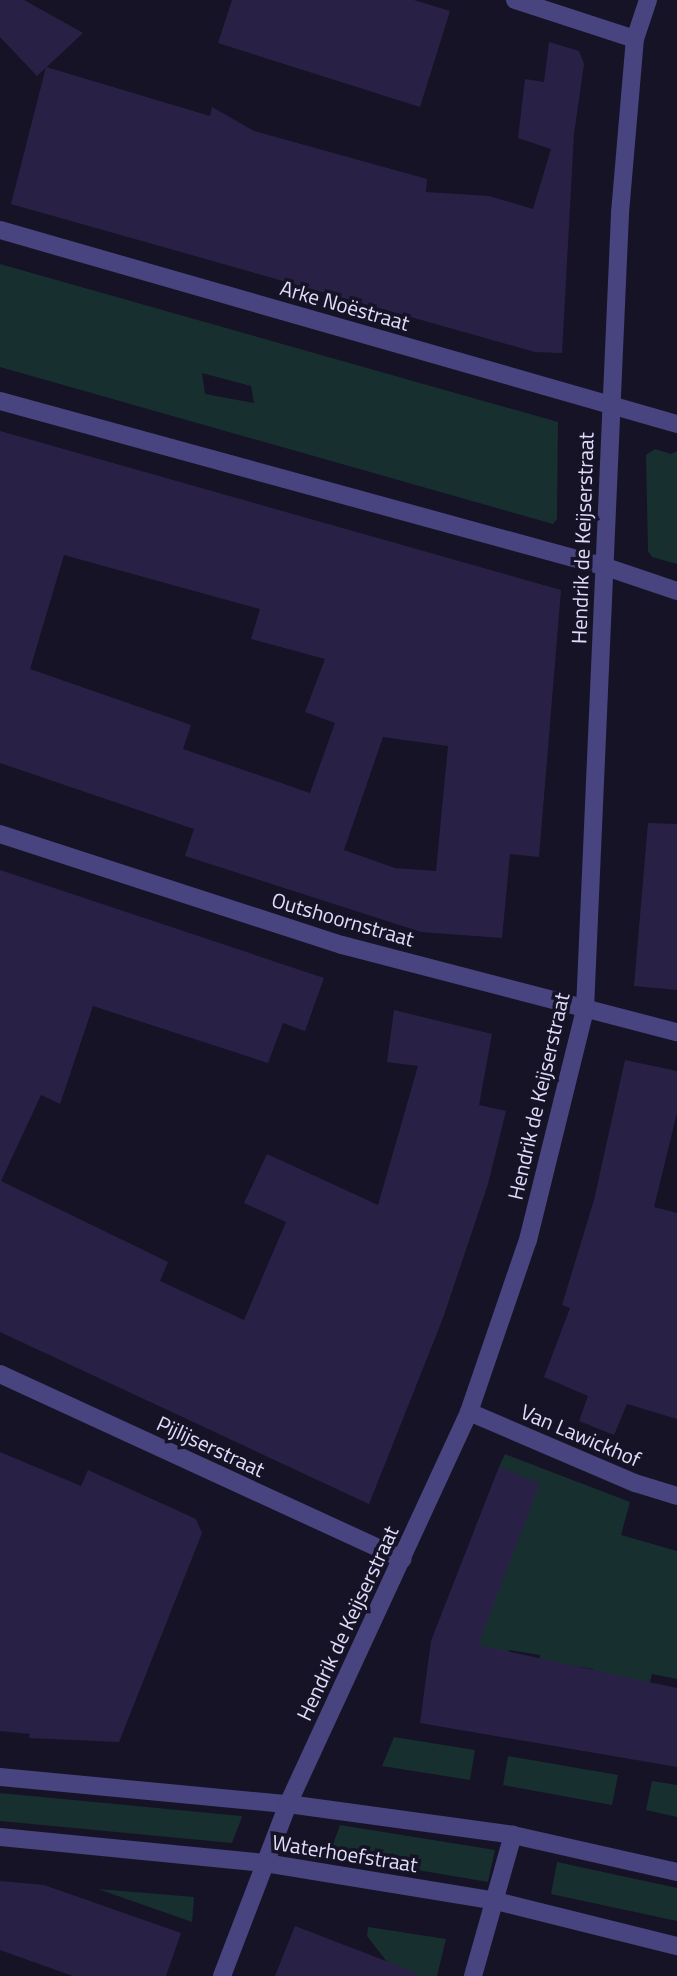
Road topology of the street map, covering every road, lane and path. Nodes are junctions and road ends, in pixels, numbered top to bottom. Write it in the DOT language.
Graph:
graph roads {
  1 [pos="515,0"];
  2 [pos="648,0"];
  3 [pos="635,39"];
  4 [pos="0,230"];
  5 [pos="0,401"];
  6 [pos="608,403"];
  7 [pos="677,424"];
  8 [pos="606,567"];
  9 [pos="677,591"];
  10 [pos="0,834"];
  11 [pos="585,1009"];
  12 [pos="677,1032"];
  13 [pos="0,1374"];
  14 [pos="469,1412"];
  15 [pos="677,1496"];
  16 [pos="403,1559"];
  17 [pos="0,1777"];
  18 [pos="288,1804"];
  19 [pos="513,1835"];
  20 [pos="0,1837"];
  21 [pos="265,1863"];
  22 [pos="677,1872"];
  23 [pos="496,1901"];
  24 [pos="677,1946"];
  25 [pos="222,1976"];
  26 [pos="473,1976"];
  1 -- 3 [label="street"];
  2 -- 3 [label="street, Hendrik de Keijserstraat"];
  3 -- 6 [label="street, Hendrik de Keijserstraat"];
  4 -- 6 [label="street, Arke Noëstraat"];
  5 -- 8 [label="street"];
  6 -- 7 [label="street, Arke Noëstraat"];
  6 -- 8 [label="street, Hendrik de Keijserstraat"];
  8 -- 9 [label="street"];
  8 -- 11 [label="street, Hendrik de Keijserstraat"];
  10 -- 11 [label="street, Outshoornstraat"];
  11 -- 12 [label="street, Outshoornstraat"];
  11 -- 14 [label="street, Hendrik de Keijserstraat"];
  13 -- 16 [label="street, Pijlijserstraat"];
  14 -- 15 [label="street, Van Lawickhof"];
  14 -- 16 [label="street, Hendrik de Keijserstraat"];
  16 -- 18 [label="street, Hendrik de Keijserstraat"];
  17 -- 18 [label="street, Waterhoefstraat"];
  18 -- 19 [label="street, Waterhoefstraat"];
  18 -- 21 [label="street, Hendrik de Keijserstraat"];
  19 -- 22 [label="street, Waterhoefstraat"];
  19 -- 23 [label="street"];
  20 -- 21 [label="street, Waterhoefstraat"];
  21 -- 23 [label="street, Waterhoefstraat"];
  21 -- 25 [label="street, Hendrik de Keijserstraat"];
  23 -- 24 [label="street, Waterhoefstraat"];
  23 -- 26 [label="street"];
}
